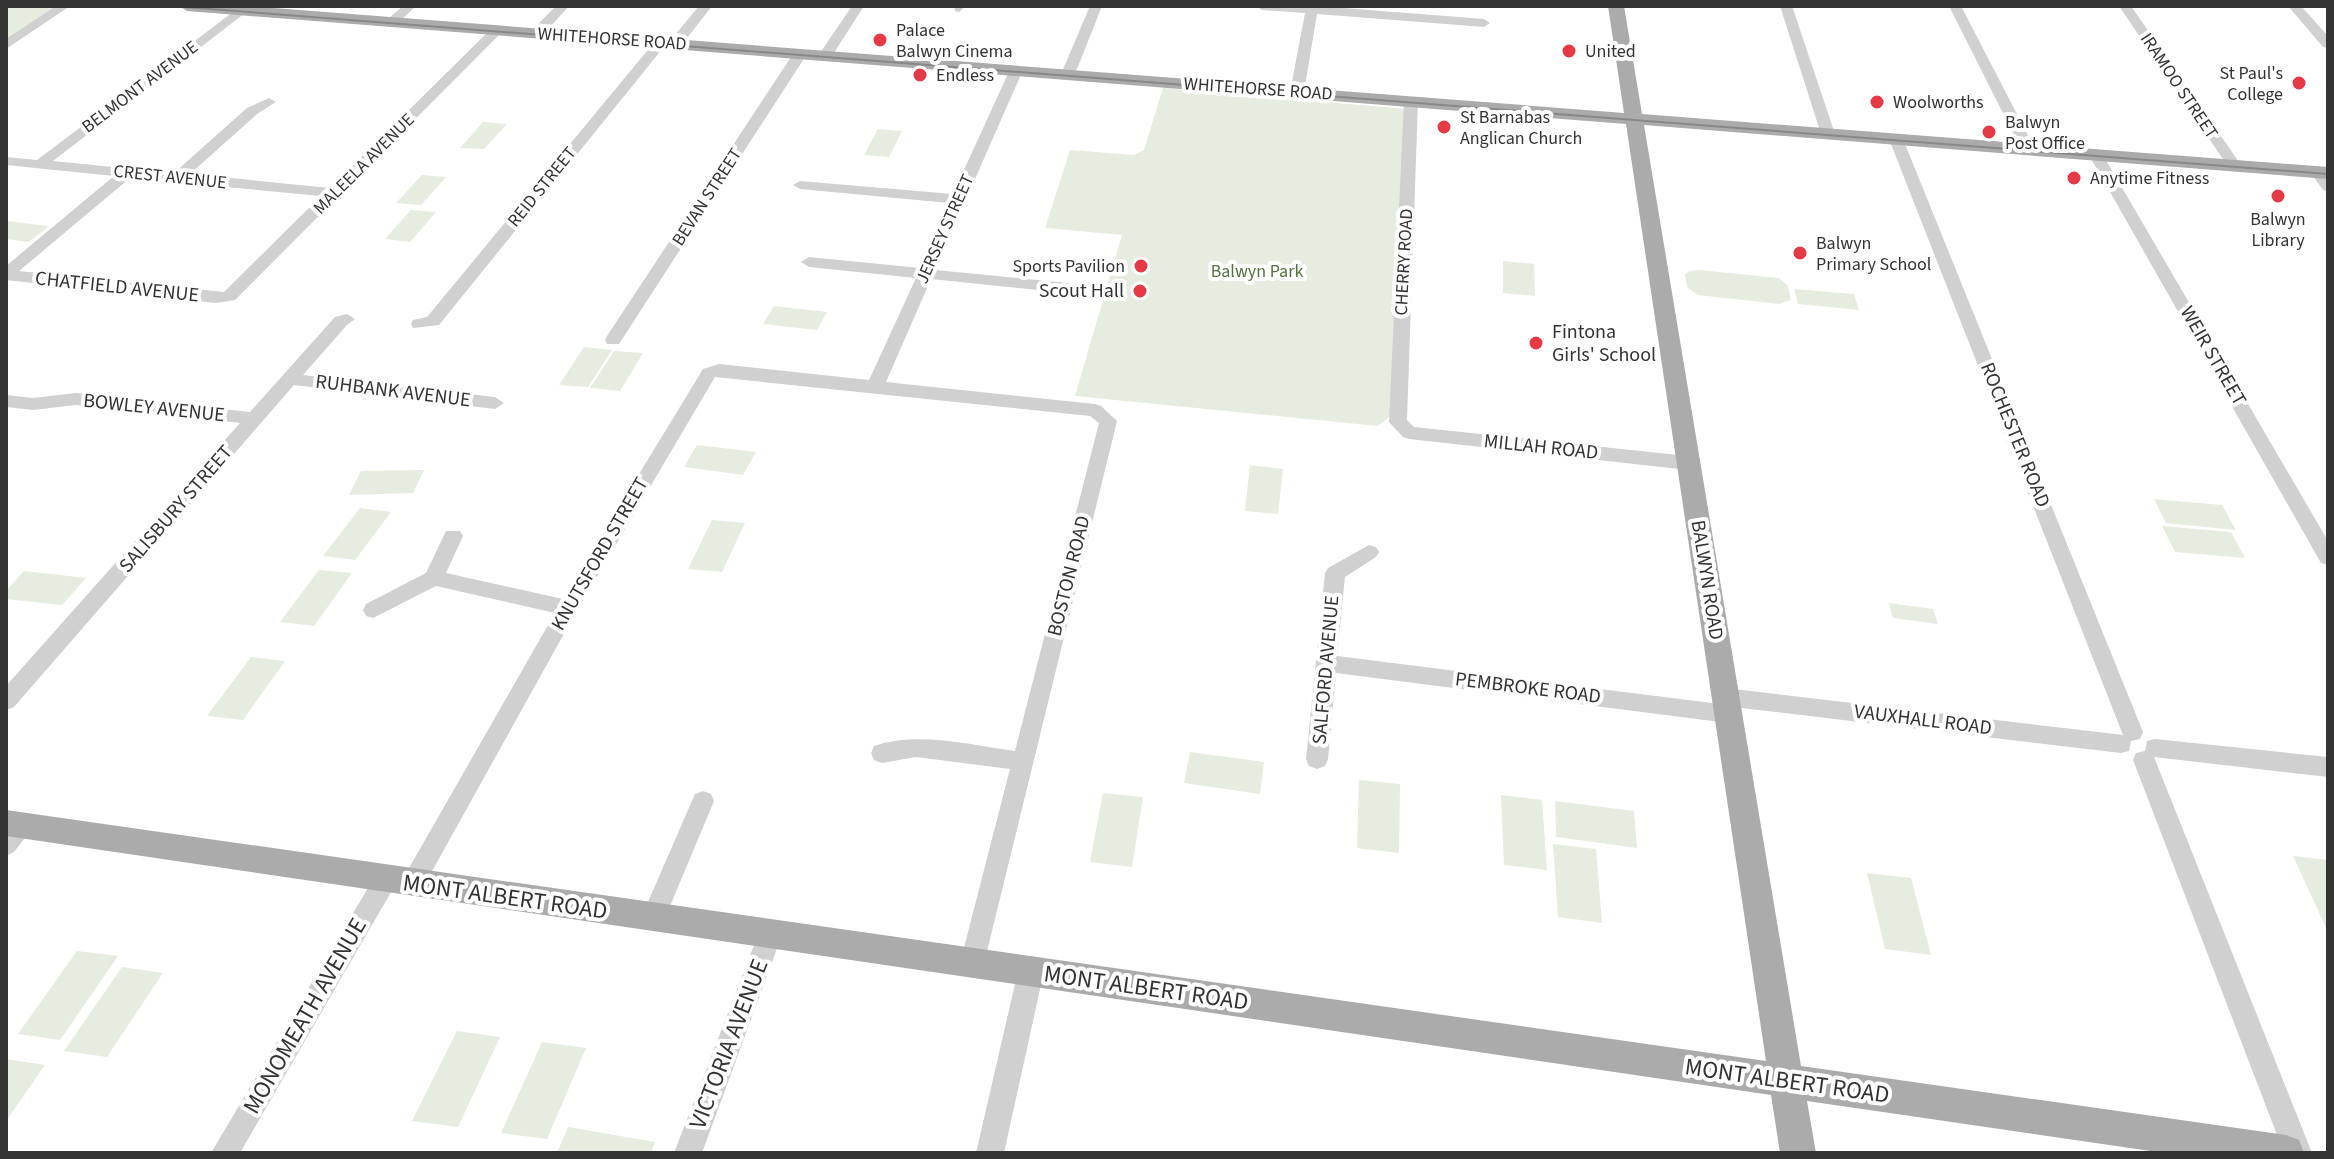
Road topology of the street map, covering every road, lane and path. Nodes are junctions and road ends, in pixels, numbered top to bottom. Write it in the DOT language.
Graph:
graph roads {
  1 [pos="64,6"];
  2 [pos="187,6"];
  3 [pos="410,6"];
  4 [pos="563,6"];
  5 [pos="706,6"];
  6 [pos="858,6"];
  7 [pos="1096,6"];
  8 [pos="1262,6"];
  9 [pos="1472,6"];
  10 [pos="1616,6"];
  11 [pos="1786,6"];
  12 [pos="1955,6"];
  13 [pos="2125,6"];
  14 [pos="2294,6"];
  15 [pos="1311,8"];
  16 [pos="247,9"];
  17 [pos="392,22"];
  18 [pos="498,30"];
  19 [pos="537,33"];
  20 [pos="668,43"];
  21 [pos="2328,44"];
  22 [pos="6,45"];
  23 [pos="800,54"];
  24 [pos="825,56"];
  25 [pos="1016,70"];
  26 [pos="1068,74"];
  27 [pos="1297,92"];
  28 [pos="1411,101"];
  29 [pos="269,102"];
  30 [pos="1634,118"];
  31 [pos="1828,134"];
  32 [pos="1896,139"];
  33 [pos="2028,149"];
  34 [pos="2096,155"];
  35 [pos="6,161"];
  36 [pos="40,164"];
  37 [pos="2234,165"];
  38 [pos="127,173"];
  39 [pos="2324,177"];
  40 [pos="177,178"];
  41 [pos="800,185"];
  42 [pos="334,193"];
  43 [pos="958,199"];
  44 [pos="809,262"];
  45 [pos="925,274"];
  46 [pos="6,275"];
  47 [pos="1068,288"];
  48 [pos="229,296"];
  49 [pos="347,319"];
  50 [pos="419,324"];
  51 [pos="613,340"];
  52 [pos="290,379"];
  53 [pos="875,387"];
  54 [pos="6,401"];
  55 [pos="495,403"];
  56 [pos="255,419"];
  57 [pos="1398,422"];
  58 [pos="1688,463"];
  59 [pos="453,536"];
  60 [pos="1369,552"];
  61 [pos="2328,558"];
  62 [pos="434,578"];
  63 [pos="568,608"];
  64 [pos="373,610"];
  65 [pos="1327,663"];
  66 [pos="6,701"];
  67 [pos="1727,705"];
  68 [pos="2127,738"];
  69 [pos="882,753"];
  70 [pos="2149,754"];
  71 [pos="1317,759"];
  72 [pos="1022,761"];
  73 [pos="2328,767"];
  74 [pos="703,801"];
  75 [pos="11,832"];
  76 [pos="400,881"];
  77 [pos="653,918"];
  78 [pos="770,935"];
  79 [pos="973,963"];
  80 [pos="1031,971"];
  81 [pos="1787,1081"];
  82 [pos="225,1153"];
  83 [pos="688,1153"];
  84 [pos="990,1153"];
  85 [pos="1798,1153"];
  86 [pos="2286,1153"];
  87 [pos="2298,1153"];
  1 -- 22 [label="street"];
  2 -- 16 [label="main road, WHITEHORSE ROAD"];
  3 -- 17 [label="street"];
  4 -- 19 [label="street"];
  5 -- 20 [label="street, REID STREET"];
  6 -- 24 [label="street"];
  7 -- 26 [label="street"];
  8 -- 15 [label="street"];
  9 -- 15 [label="street"];
  10 -- 30 [label="main road, BALWYN ROAD"];
  11 -- 31 [label="street"];
  12 -- 33 [label="street"];
  13 -- 37 [label="street, IRAMOO STREET"];
  14 -- 21 [label="street"];
  15 -- 27 [label="street"];
  16 -- 17 [label="main road, WHITEHORSE ROAD"];
  16 -- 36 [label="street, BELMONT AVENUE"];
  17 -- 18 [label="main road, WHITEHORSE ROAD"];
  18 -- 19 [label="main road, WHITEHORSE ROAD"];
  18 -- 42 [label="street, MALEELA AVENUE"];
  19 -- 20 [label="main road, WHITEHORSE ROAD"];
  20 -- 23 [label="main road, WHITEHORSE ROAD"];
  20 -- 50 [label="street, REID STREET"];
  23 -- 24 [label="main road, WHITEHORSE ROAD"];
  23 -- 51 [label="street, BEVAN STREET"];
  24 -- 25 [label="main road, WHITEHORSE ROAD"];
  25 -- 26 [label="main road, WHITEHORSE ROAD"];
  25 -- 43 [label="street, JERSEY STREET"];
  26 -- 27 [label="main road, WHITEHORSE ROAD"];
  27 -- 28 [label="main road, WHITEHORSE ROAD"];
  28 -- 30 [label="main road, WHITEHORSE ROAD"];
  28 -- 57 [label="street, CHERRY ROAD"];
  29 -- 40 [label="street"];
  30 -- 31 [label="main road, WHITEHORSE ROAD"];
  30 -- 58 [label="main road, BALWYN ROAD"];
  31 -- 32 [label="main road, WHITEHORSE ROAD"];
  32 -- 33 [label="main road, WHITEHORSE ROAD"];
  32 -- 68 [label="street, ROCHESTER ROAD"];
  33 -- 34 [label="main road, WHITEHORSE ROAD"];
  34 -- 37 [label="main road, WHITEHORSE ROAD"];
  34 -- 61 [label="street, WEIR STREET"];
  35 -- 36 [label="street, CREST AVENUE"];
  36 -- 38 [label="street, CREST AVENUE"];
  37 -- 39 [label="main road, WHITEHORSE ROAD"];
  38 -- 40 [label="street, CREST AVENUE"];
  38 -- 46 [label="street"];
  40 -- 42 [label="street, CREST AVENUE"];
  41 -- 43 [label="street"];
  42 -- 48 [label="street, MALEELA AVENUE"];
  43 -- 45 [label="street, JERSEY STREET"];
  44 -- 45 [label="street"];
  45 -- 47 [label="street"];
  45 -- 53 [label="street, JERSEY STREET"];
  46 -- 48 [label="street, CHATFIELD AVENUE"];
  49 -- 52 [label="street, SALISBURY STREET"];
  52 -- 55 [label="street, RUHBANK AVENUE"];
  52 -- 56 [label="street, SALISBURY STREET"];
  53 -- 63 [label="street, KNUTSFORD STREET"];
  53 -- 72 [label="street, BOSTON ROAD"];
  54 -- 56 [label="street, BOWLEY AVENUE"];
  56 -- 66 [label="street, SALISBURY STREET"];
  57 -- 58 [label="street, MILLAH ROAD"];
  58 -- 67 [label="main road, BALWYN ROAD"];
  59 -- 62 [label="street"];
  60 -- 65 [label="street, SALFORD AVENUE"];
  62 -- 63 [label="street"];
  62 -- 64 [label="street"];
  63 -- 76 [label="street, KNUTSFORD STREET"];
  65 -- 67 [label="street, PEMBROKE ROAD"];
  65 -- 71 [label="street, SALFORD AVENUE"];
  67 -- 68 [label="street, VAUXHALL ROAD"];
  67 -- 81 [label="main road, BALWYN ROAD"];
  68 -- 70 [label="street"];
  69 -- 72 [label="street"];
  70 -- 73 [label="street"];
  70 -- 87 [label="street"];
  72 -- 79 [label="street, BOSTON ROAD"];
  74 -- 77 [label="street"];
  75 -- 76 [label="main road, MONT ALBERT ROAD"];
  76 -- 77 [label="main road, MONT ALBERT ROAD"];
  76 -- 82 [label="street, MONOMEATH AVENUE"];
  77 -- 78 [label="main road, MONT ALBERT ROAD"];
  78 -- 79 [label="main road, MONT ALBERT ROAD"];
  78 -- 83 [label="street, VICTORIA AVENUE"];
  79 -- 80 [label="main road, MONT ALBERT ROAD"];
  80 -- 81 [label="main road, MONT ALBERT ROAD"];
  80 -- 84 [label="street"];
  81 -- 85 [label="main road, BALWYN ROAD"];
  81 -- 86 [label="main road, MONT ALBERT ROAD"];
}
